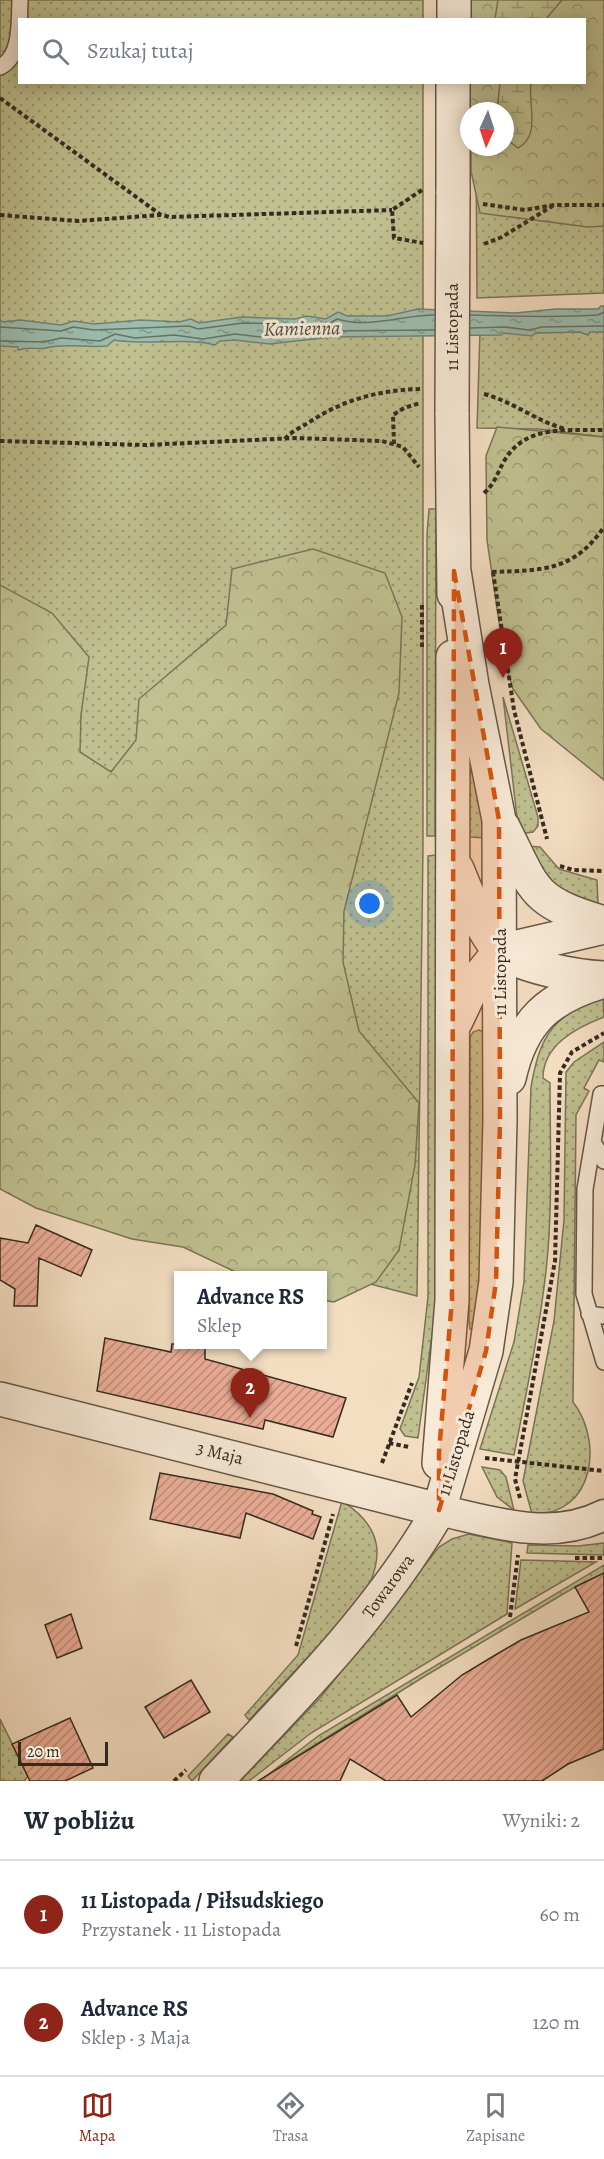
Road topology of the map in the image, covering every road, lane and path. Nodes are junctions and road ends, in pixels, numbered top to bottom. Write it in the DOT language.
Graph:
graph roads {
  1 [pos="20,0"];
  2 [pos="454,0"];
  3 [pos="19,18"];
  4 [pos="454,18"];
  5 [pos="18,27"];
  6 [pos="0,67"];
  7 [pos="453,84"];
  8 [pos="0,98"];
  9 [pos="416,192"];
  10 [pos="453,194"];
  11 [pos="604,205"];
  12 [pos="392,210"];
  13 [pos="0,215"];
  14 [pos="161,215"];
  15 [pos="392,235"];
  16 [pos="393,415"];
  17 [pos="604,430"];
  18 [pos="0,441"];
  19 [pos="394,444"];
  20 [pos="425,465"];
  21 [pos="452,501"];
  22 [pos="604,526"];
  23 [pos="454,571"];
  24 [pos="511,571"];
  25 [pos="493,572"];
  26 [pos="422,600"];
  27 [pos="422,656"];
  28 [pos="500,820"];
  29 [pos="548,846"];
  30 [pos="453,859"];
  31 [pos="555,862"];
  32 [pos="604,871"];
  33 [pos="604,925"];
  34 [pos="500,951"];
  35 [pos="604,979"];
  36 [pos="453,1028"];
  37 [pos="604,1033"];
  38 [pos="604,1094"];
  39 [pos="601,1118"];
  40 [pos="500,1121"];
  41 [pos="599,1142"];
  42 [pos="604,1161"];
  43 [pos="596,1315"];
  44 [pos="604,1362"];
  45 [pos="0,1399"];
  46 [pos="389,1443"];
  47 [pos="414,1448"];
  48 [pos="480,1458"];
  49 [pos="519,1463"];
  50 [pos="604,1471"];
  51 [pos="520,1502"];
  52 [pos="335,1507"];
  53 [pos="439,1510"];
  54 [pos="604,1515"];
  55 [pos="518,1557"];
  56 [pos="510,1617"];
  57 [pos="294,1654"];
  58 [pos="204,1773"];
  59 [pos="174,1781"];
  1 -- 3 [label="lane"];
  2 -- 4 [label="street"];
  5 -- 6 [label="lane"];
  7 -- 10 [label="street, 11 Listopada"];
  8 -- 14 [label="path"];
  9 -- 12 [label="path"];
  10 -- 11 [label="path"];
  10 -- 21 [label="street, 11 Listopada, bridge"];
  12 -- 14 [label="path"];
  12 -- 15 [label="path"];
  13 -- 14 [label="path"];
  16 -- 19 [label="path"];
  17 -- 21 [label="path"];
  18 -- 19 [label="path"];
  19 -- 20 [label="path"];
  21 -- 23 [label="street, 11 Listopada"];
  22 -- 24 [label="path"];
  23 -- 28 [label="street, 11 Listopada"];
  23 -- 30 [label="street, 11 Listopada"];
  25 -- 29 [label="path"];
  26 -- 27 [label="path"];
  28 -- 33 [label="street"];
  28 -- 34 [label="street, 11 Listopada"];
  30 -- 34 [label="street"];
  30 -- 36 [label="street, 11 Listopada"];
  31 -- 32 [label="path"];
  33 -- 34 [label="street"];
  34 -- 35 [label="street"];
  34 -- 36 [label="street"];
  34 -- 40 [label="street, 11 Listopada"];
  35 -- 40 [label="street"];
  36 -- 53 [label="street, 11 Listopada"];
  37 -- 49 [label="path"];
  38 -- 39 [label="lane"];
  39 -- 41 [label="lane"];
  40 -- 53 [label="street, 11 Listopada"];
  41 -- 42 [label="lane"];
  41 -- 43 [label="lane"];
  43 -- 44 [label="lane"];
  45 -- 53 [label="street, 3 Maja"];
  46 -- 47 [label="path"];
  48 -- 49 [label="path"];
  49 -- 50 [label="path"];
  49 -- 51 [label="path"];
  52 -- 57 [label="path"];
  53 -- 54 [label="street"];
  53 -- 58 [label="street, Towarowa"];
  55 -- 56 [label="path"];
  58 -- 59 [label="path"];
}
